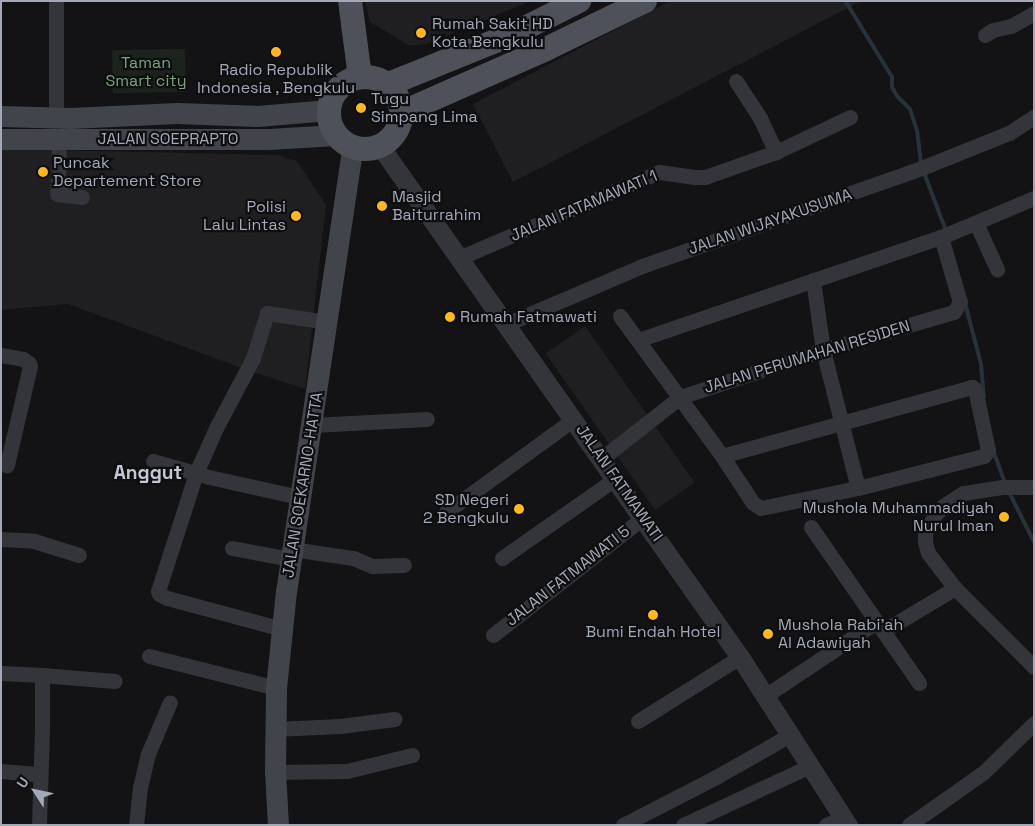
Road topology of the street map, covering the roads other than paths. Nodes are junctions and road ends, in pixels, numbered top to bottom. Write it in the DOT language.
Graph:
graph roads {
  1 [pos="56,1"];
  2 [pos="350,1"];
  3 [pos="579,1"];
  4 [pos="645,1"];
  5 [pos="1034,13"];
  6 [pos="985,35"];
  7 [pos="360,77"];
  8 [pos="736,81"];
  9 [pos="389,84"];
  10 [pos="328,110"];
  11 [pos="401,113"];
  12 [pos="1,116"];
  13 [pos="56,117"];
  14 [pos="850,117"];
  15 [pos="1034,117"];
  16 [pos="1,139"];
  17 [pos="58,140"];
  18 [pos="344,141"];
  19 [pos="380,146"];
  20 [pos="776,152"];
  21 [pos="82,197"];
  22 [pos="1034,198"];
  23 [pos="976,222"];
  24 [pos="945,236"];
  25 [pos="458,258"];
  26 [pos="996,269"];
  27 [pos="813,280"];
  28 [pos="620,316"];
  29 [pos="328,322"];
  30 [pos="504,325"];
  31 [pos="638,340"];
  32 [pos="823,350"];
  33 [pos="1,355"];
  34 [pos="680,397"];
  35 [pos="428,419"];
  36 [pos="574,419"];
  37 [pos="842,422"];
  38 [pos="312,425"];
  39 [pos="722,456"];
  40 [pos="601,459"];
  41 [pos="153,461"];
  42 [pos="7,465"];
  43 [pos="196,473"];
  44 [pos="615,479"];
  45 [pos="858,488"];
  46 [pos="1033,488"];
  47 [pos="299,497"];
  48 [pos="446,512"];
  49 [pos="643,518"];
  50 [pos="811,527"];
  51 [pos="1,538"];
  52 [pos="232,548"];
  53 [pos="291,554"];
  54 [pos="79,555"];
  55 [pos="502,558"];
  56 [pos="404,565"];
  57 [pos="955,588"];
  58 [pos="880,627"];
  59 [pos="282,629"];
  60 [pos="493,635"];
  61 [pos="149,656"];
  62 [pos="740,657"];
  63 [pos="1034,667"];
  64 [pos="1,673"];
  65 [pos="42,675"];
  66 [pos="115,681"];
  67 [pos="918,683"];
  68 [pos="276,688"];
  69 [pos="765,696"];
  70 [pos="170,702"];
  71 [pos="395,718"];
  72 [pos="638,721"];
  73 [pos="1034,723"];
  74 [pos="275,729"];
  75 [pos="790,735"];
  76 [pos="412,755"];
  77 [pos="810,766"];
  78 [pos="1,771"];
  79 [pos="275,772"];
  80 [pos="39,774"];
  81 [pos="846,821"];
  82 [pos="38,825"];
  83 [pos="136,825"];
  84 [pos="278,825"];
  85 [pos="623,825"];
  86 [pos="683,825"];
  87 [pos="826,825"];
  88 [pos="909,825"];
  1 -- 13 [label="street"];
  2 -- 7 [label="main road"];
  3 -- 9 [label="main road"];
  4 -- 11 [label="main road"];
  5 -- 6 [label="street"];
  7 -- 9 [label="main road"];
  7 -- 10 [label="main road"];
  8 -- 20 [label="street"];
  9 -- 11 [label="main road"];
  10 -- 13 [label="main road, JALAN SOEPRAPTO"];
  10 -- 18 [label="main road"];
  11 -- 19 [label="main road"];
  12 -- 13 [label="main road, JALAN SOEPRAPTO"];
  14 -- 20 [label="street, JALAN FATAMAWATI 1"];
  15 -- 30 [label="street, JALAN WIJAYAKUSUMA"];
  16 -- 17 [label="main road, JALAN SOEPRAPTO"];
  17 -- 18 [label="main road, JALAN SOEPRAPTO"];
  17 -- 21 [label="street"];
  18 -- 19 [label="main road"];
  18 -- 29 [label="main road, JALAN SOEKARNO-HATTA"];
  19 -- 25 [label="street, JALAN FATMAWATI"];
  20 -- 25 [label="street, JALAN FATAMAWATI 1"];
  22 -- 23 [label="street"];
  23 -- 24 [label="street"];
  23 -- 26 [label="street"];
  24 -- 27 [label="street"];
  24 -- 32 [label="street, JALAN PERUMAHAN RESIDEN"];
  25 -- 30 [label="street, JALAN FATMAWATI"];
  27 -- 31 [label="street"];
  27 -- 32 [label="street"];
  28 -- 31 [label="street"];
  29 -- 38 [label="main road, JALAN SOEKARNO-HATTA"];
  29 -- 43 [label="street"];
  30 -- 36 [label="street, JALAN FATMAWATI"];
  31 -- 34 [label="street"];
  32 -- 34 [label="street, JALAN PERUMAHAN RESIDEN"];
  32 -- 37 [label="street"];
  33 -- 42 [label="street"];
  34 -- 39 [label="street"];
  34 -- 40 [label="street, JALAN PERUMAHAN RESIDEN"];
  35 -- 38 [label="street"];
  36 -- 40 [label="street, JALAN FATMAWATI"];
  36 -- 48 [label="street"];
  37 -- 39 [label="street"];
  37 -- 45 [label="street"];
  37 -- 45 [label="street"];
  38 -- 47 [label="main road, JALAN SOEKARNO-HATTA"];
  39 -- 45 [label="street"];
  40 -- 44 [label="street, JALAN FATMAWATI"];
  41 -- 43 [label="street"];
  43 -- 47 [label="street"];
  43 -- 59 [label="street"];
  44 -- 49 [label="street, JALAN FATMAWATI"];
  44 -- 55 [label="street"];
  46 -- 57 [label="street"];
  47 -- 53 [label="main road, JALAN SOEKARNO-HATTA"];
  49 -- 60 [label="street, JALAN FATMAWATI 5"];
  49 -- 62 [label="street, JALAN FATMAWATI"];
  50 -- 58 [label="street"];
  51 -- 54 [label="street"];
  52 -- 53 [label="street"];
  53 -- 56 [label="street"];
  53 -- 59 [label="main road, JALAN SOEKARNO-HATTA"];
  57 -- 58 [label="street"];
  57 -- 63 [label="street"];
  58 -- 67 [label="street"];
  58 -- 69 [label="street"];
  59 -- 68 [label="main road, JALAN SOEKARNO-HATTA"];
  61 -- 68 [label="street"];
  62 -- 69 [label="street, JALAN FATMAWATI"];
  62 -- 72 [label="street"];
  64 -- 65 [label="street"];
  65 -- 66 [label="street"];
  65 -- 80 [label="street"];
  68 -- 74 [label="main road, JALAN SOEKARNO-HATTA"];
  69 -- 75 [label="street, JALAN FATMAWATI"];
  70 -- 83 [label="street"];
  71 -- 74 [label="street"];
  73 -- 88 [label="street"];
  74 -- 79 [label="main road, JALAN SOEKARNO-HATTA"];
  75 -- 77 [label="street, JALAN FATMAWATI"];
  75 -- 85 [label="street"];
  76 -- 79 [label="street"];
  77 -- 81 [label="street, JALAN FATMAWATI"];
  77 -- 86 [label="street"];
  78 -- 80 [label="street"];
  79 -- 84 [label="main road, JALAN SOEKARNO-HATTA"];
  80 -- 82 [label="street"];
  81 -- 87 [label="street"];
}
